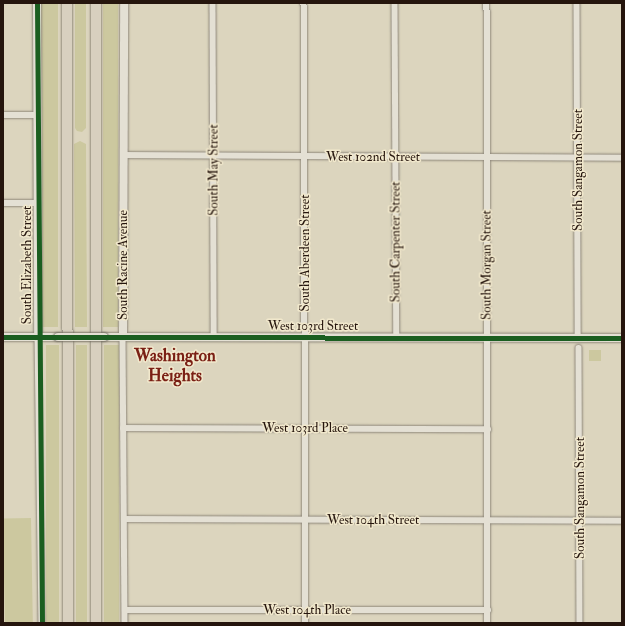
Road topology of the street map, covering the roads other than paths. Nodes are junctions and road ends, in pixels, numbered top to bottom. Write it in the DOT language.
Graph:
graph roads {
  1 [pos="37,3"];
  2 [pos="67,3"];
  3 [pos="96,3"];
  4 [pos="124,3"];
  5 [pos="213,3"];
  6 [pos="304,3"];
  7 [pos="395,3"];
  8 [pos="487,3"];
  9 [pos="577,3"];
  10 [pos="3,115"];
  11 [pos="38,115"];
  12 [pos="123,155"];
  13 [pos="214,156"];
  14 [pos="305,156"];
  15 [pos="396,157"];
  16 [pos="487,157"];
  17 [pos="578,158"];
  18 [pos="622,158"];
  19 [pos="3,203"];
  20 [pos="38,203"];
  21 [pos="3,337"];
  22 [pos="38,337"];
  23 [pos="123,337"];
  24 [pos="214,337"];
  25 [pos="305,338"];
  26 [pos="397,338"];
  27 [pos="487,338"];
  28 [pos="578,338"];
  29 [pos="622,338"];
  30 [pos="579,348"];
  31 [pos="123,428"];
  32 [pos="306,428"];
  33 [pos="488,429"];
  34 [pos="124,519"];
  35 [pos="306,519"];
  36 [pos="488,520"];
  37 [pos="580,521"];
  38 [pos="622,521"];
  39 [pos="125,610"];
  40 [pos="488,610"];
  41 [pos="306,611"];
  42 [pos="42,623"];
  43 [pos="68,623"];
  44 [pos="96,623"];
  45 [pos="125,623"];
  46 [pos="306,623"];
  47 [pos="488,623"];
  48 [pos="580,623"];
  1 -- 11 [label="street, South Elizabeth Street"];
  2 -- 43 [label="highway"];
  3 -- 44 [label="highway"];
  4 -- 12 [label="street, South Racine Avenue"];
  5 -- 13 [label="street, South May Street"];
  6 -- 14 [label="street, South Aberdeen Street"];
  7 -- 15 [label="street, South Carpenter Street"];
  8 -- 16 [label="street, South Morgan Street"];
  9 -- 17 [label="street, South Sangamon Street"];
  10 -- 11 [label="street"];
  11 -- 20 [label="street, South Elizabeth Street"];
  12 -- 13 [label="street, West 102nd Street"];
  12 -- 23 [label="street, South Racine Avenue"];
  13 -- 14 [label="street, West 102nd Street"];
  13 -- 24 [label="street, South May Street"];
  14 -- 15 [label="street, West 102nd Street"];
  14 -- 25 [label="street, South Aberdeen Street"];
  15 -- 16 [label="street, West 102nd Street"];
  15 -- 26 [label="street, South Carpenter Street"];
  16 -- 17 [label="street, West 102nd Street"];
  16 -- 27 [label="street, South Morgan Street"];
  17 -- 18 [label="street, West 102nd Street"];
  17 -- 28 [label="street, South Sangamon Street"];
  19 -- 20 [label="street"];
  20 -- 22 [label="street, South Elizabeth Street"];
  21 -- 22 [label="street, West 103rd Street"];
  22 -- 23 [label="street, West 103rd Street, bridge"];
  22 -- 42 [label="street, South Elizabeth Street"];
  23 -- 24 [label="street, West 103rd Street"];
  23 -- 31 [label="street, South Racine Avenue"];
  24 -- 25 [label="street, West 103rd Street"];
  25 -- 26 [label="street, West 103rd Street"];
  25 -- 32 [label="street, South Aberdeen Street"];
  26 -- 27 [label="street, West 103rd Street"];
  27 -- 28 [label="street, West 103rd Street"];
  27 -- 33 [label="street, South Morgan Street"];
  28 -- 29 [label="street, West 103rd Street"];
  30 -- 37 [label="street, South Sangamon Street"];
  31 -- 32 [label="street, West 103rd Place"];
  31 -- 34 [label="street, South Racine Avenue"];
  32 -- 33 [label="street, West 103rd Place"];
  32 -- 35 [label="street, South Aberdeen Street"];
  33 -- 36 [label="street, South Morgan Street"];
  34 -- 35 [label="street, West 104th Street"];
  34 -- 39 [label="street, South Racine Avenue"];
  35 -- 36 [label="street, West 104th Street"];
  35 -- 41 [label="street, South Aberdeen Street"];
  36 -- 37 [label="street, West 104th Street"];
  36 -- 40 [label="street, South Morgan Street"];
  37 -- 38 [label="street, West 104th Street"];
  37 -- 48 [label="street, South Sangamon Street"];
  39 -- 41 [label="street, West 104th Place"];
  39 -- 45 [label="street, South Racine Avenue"];
  40 -- 41 [label="street, West 104th Place"];
  40 -- 47 [label="street, South Morgan Street"];
  41 -- 46 [label="street, South Aberdeen Street"];
}
